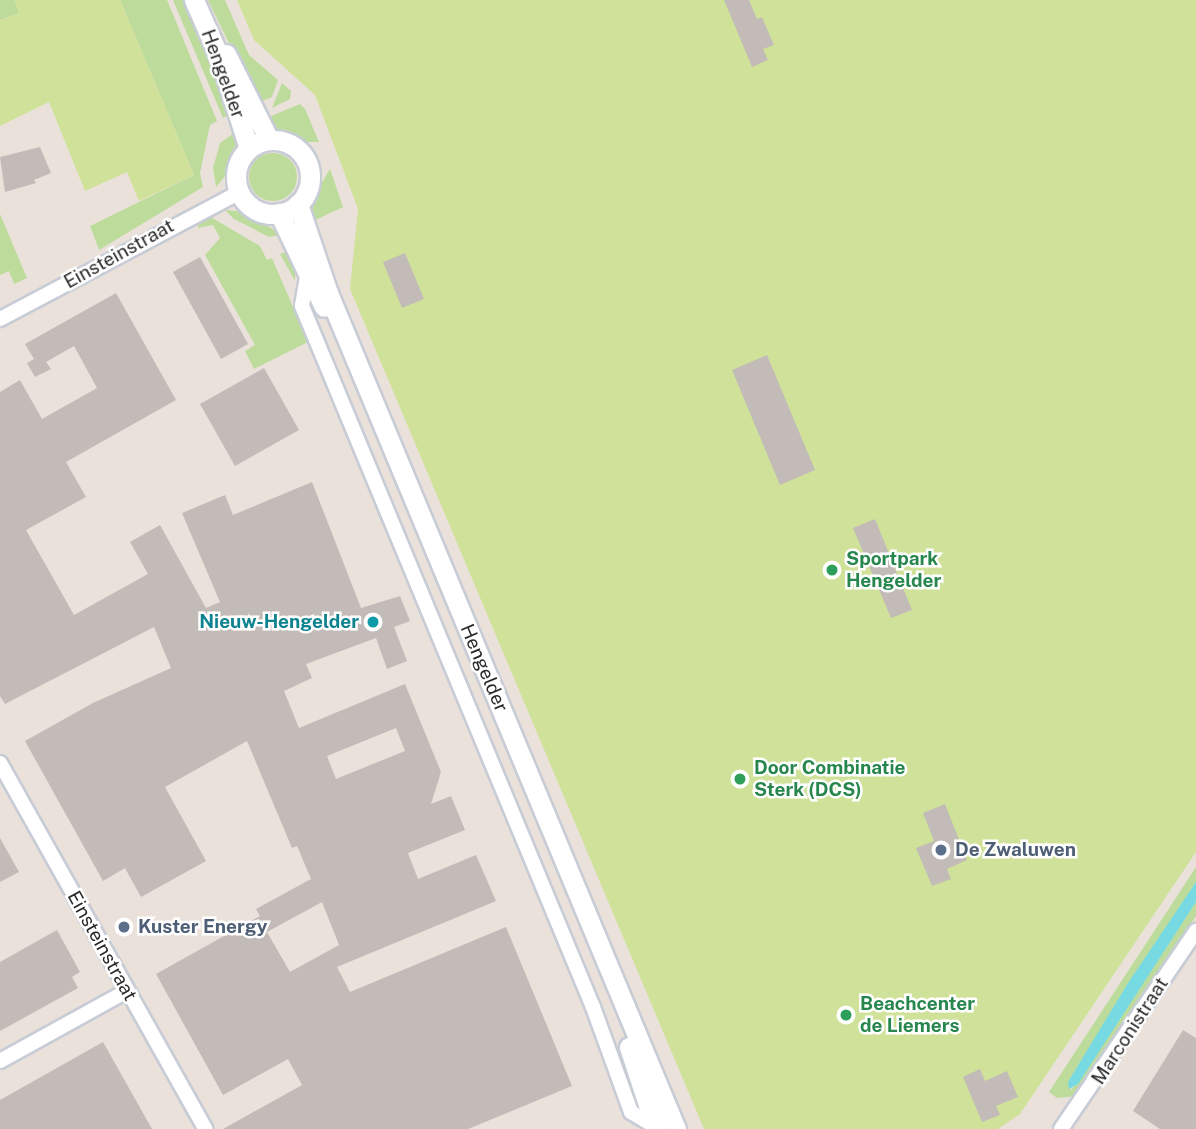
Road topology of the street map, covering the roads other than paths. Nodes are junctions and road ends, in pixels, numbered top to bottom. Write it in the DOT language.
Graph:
graph roads {
  1 [pos="194,0"];
  2 [pos="203,0"];
  3 [pos="269,140"];
  4 [pos="249,149"];
  5 [pos="240,192"];
  6 [pos="298,204"];
  7 [pos="279,213"];
  8 [pos="0,319"];
  9 [pos="0,762"];
  10 [pos="1196,931"];
  11 [pos="127,992"];
  12 [pos="0,1061"];
  13 [pos="656,1128"];
  14 [pos="205,1129"];
  15 [pos="676,1129"];
  16 [pos="1061,1129"];
  1 -- 4 [label="main road, Hengelder"];
  2 -- 3 [label="main road, Hengelder"];
  3 -- 4 [label="main road"];
  3 -- 6 [label="main road"];
  4 -- 5 [label="main road"];
  5 -- 7 [label="main road"];
  5 -- 8 [label="street, Einsteinstraat"];
  6 -- 7 [label="main road"];
  6 -- 15 [label="main road, Hengelder"];
  7 -- 13 [label="main road, Hengelder"];
  9 -- 11 [label="street, Einsteinstraat"];
  10 -- 16 [label="street, Marconistraat"];
  11 -- 12 [label="street"];
  11 -- 14 [label="street, Einsteinstraat"];
}
